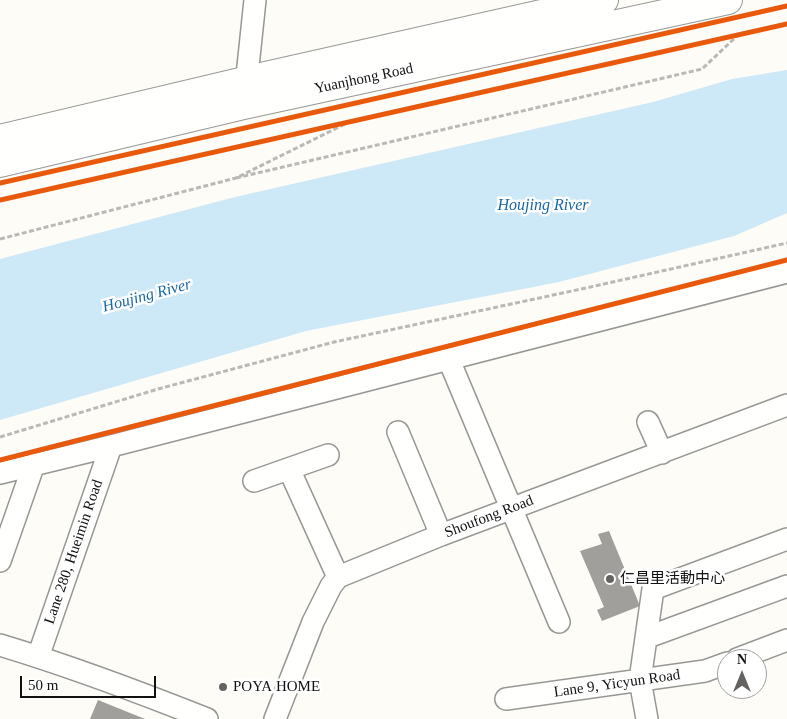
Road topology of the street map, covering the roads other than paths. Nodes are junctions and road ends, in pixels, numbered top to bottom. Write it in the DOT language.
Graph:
graph roads {
  1 [pos="255,0"];
  2 [pos="604,0"];
  3 [pos="728,0"];
  4 [pos="245,93"];
  5 [pos="0,139"];
  6 [pos="0,163"];
  7 [pos="787,272"];
  8 [pos="449,360"];
  9 [pos="787,405"];
  10 [pos="648,422"];
  11 [pos="398,432"];
  12 [pos="111,446"];
  13 [pos="662,453"];
  14 [pos="328,455"];
  15 [pos="34,464"];
  16 [pos="289,469"];
  17 [pos="0,473"];
  18 [pos="254,481"];
  19 [pos="512,509"];
  20 [pos="441,535"];
  21 [pos="787,539"];
  22 [pos="0,561"];
  23 [pos="338,577"];
  24 [pos="787,586"];
  25 [pos="559,622"];
  26 [pos="648,637"];
  27 [pos="787,640"];
  28 [pos="0,645"];
  29 [pos="763,649"];
  30 [pos="38,656"];
  31 [pos="717,667"];
  32 [pos="640,680"];
  33 [pos="506,699"];
  34 [pos="207,719"];
  35 [pos="275,719"];
  36 [pos="646,719"];
  1 -- 4 [label="street"];
  2 -- 4 [label="street, Yuanjhong Road"];
  3 -- 4 [label="street, Yuanjhong Road"];
  4 -- 5 [label="street, Yuanjhong Road"];
  4 -- 6 [label="street, Yuanjhong Road"];
  7 -- 8 [label="street"];
  8 -- 12 [label="street"];
  8 -- 19 [label="street"];
  9 -- 13 [label="street, Shoufong Road"];
  10 -- 13 [label="street"];
  11 -- 20 [label="street"];
  12 -- 15 [label="street"];
  12 -- 30 [label="street, Lane 280, Hueimin Road"];
  13 -- 19 [label="street, Shoufong Road"];
  14 -- 16 [label="street"];
  15 -- 17 [label="street"];
  15 -- 22 [label="street"];
  16 -- 18 [label="street"];
  16 -- 23 [label="street"];
  19 -- 20 [label="street, Shoufong Road"];
  19 -- 25 [label="street"];
  20 -- 23 [label="street, Shoufong Road"];
  21 -- 26 [label="street"];
  23 -- 35 [label="street"];
  24 -- 26 [label="street"];
  26 -- 32 [label="street"];
  27 -- 29 [label="street"];
  28 -- 30 [label="street"];
  30 -- 34 [label="street"];
  31 -- 32 [label="street, Lane 9, Yicyun Road"];
  32 -- 33 [label="street, Lane 9, Yicyun Road"];
  32 -- 36 [label="street"];
}
